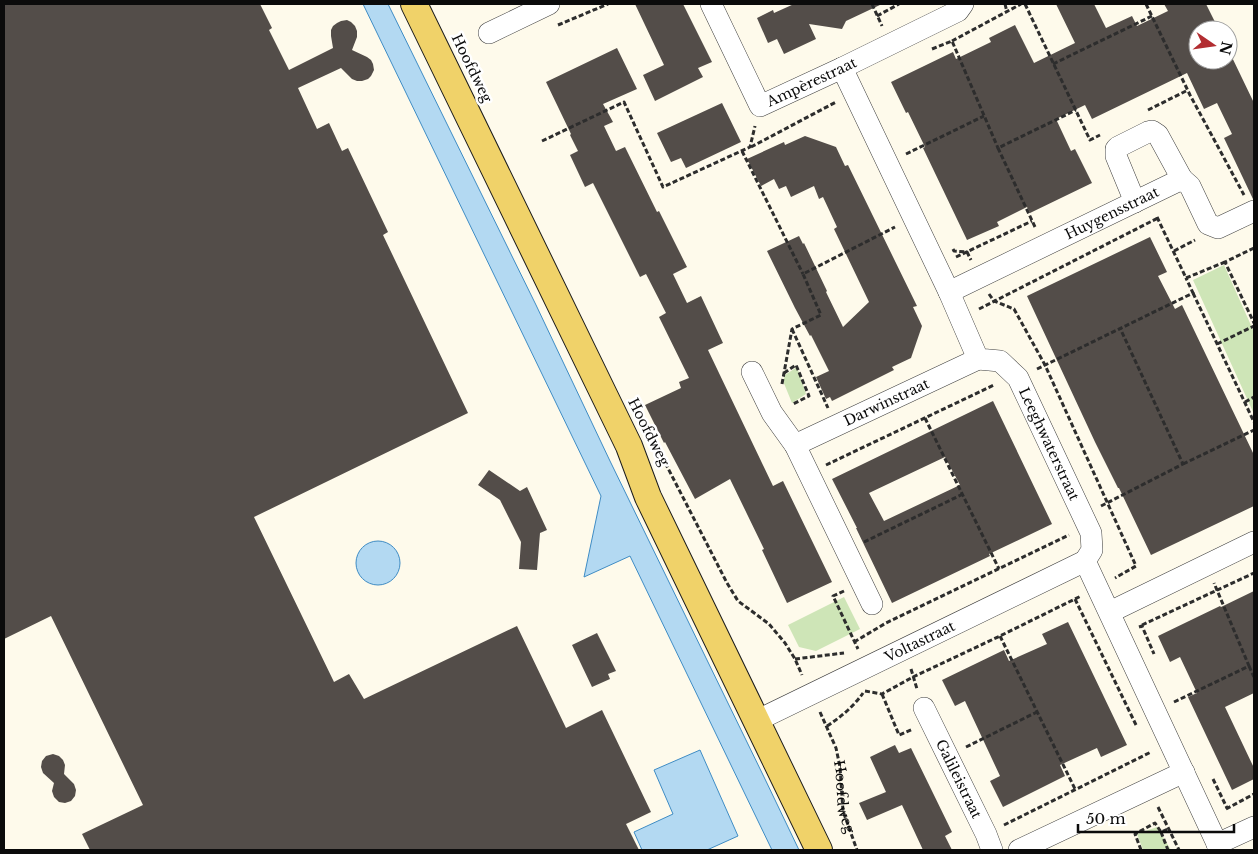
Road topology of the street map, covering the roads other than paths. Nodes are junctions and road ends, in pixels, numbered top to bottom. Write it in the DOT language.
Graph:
graph roads {
  1 [pos="414,4"];
  2 [pos="549,4"];
  3 [pos="711,4"];
  4 [pos="963,4"];
  5 [pos="489,33"];
  6 [pos="842,68"];
  7 [pos="1182,179"];
  8 [pos="1141,199"];
  9 [pos="1254,212"];
  10 [pos="949,292"];
  11 [pos="978,358"];
  12 [pos="752,372"];
  13 [pos="803,441"];
  14 [pos="1254,542"];
  15 [pos="1085,561"];
  16 [pos="872,604"];
  17 [pos="1110,612"];
  18 [pos="927,715"];
  19 [pos="764,717"];
  20 [pos="1184,772"];
  21 [pos="1254,827"];
  22 [pos="989,842"];
  23 [pos="1218,847"];
  24 [pos="819,850"];
  25 [pos="836,850"];
  26 [pos="1019,850"];
  1 -- 19 [label="main road, Hoofdweg"];
  2 -- 5 [label="street"];
  3 -- 6 [label="street, Ampèrestraat"];
  4 -- 6 [label="street, Ampèrestraat"];
  6 -- 10 [label="street"];
  7 -- 8 [label="street, Huygensstraat"];
  7 -- 8 [label="street"];
  7 -- 9 [label="street"];
  8 -- 10 [label="street, Huygensstraat"];
  10 -- 11 [label="street"];
  11 -- 13 [label="street, Darwinstraat"];
  11 -- 15 [label="street, Leeghwaterstraat"];
  12 -- 13 [label="street"];
  13 -- 16 [label="street"];
  14 -- 17 [label="street"];
  15 -- 17 [label="street"];
  15 -- 19 [label="street, Voltastraat"];
  17 -- 20 [label="street"];
  18 -- 22 [label="street, Galileistraat"];
  19 -- 24 [label="main road, Hoofdweg"];
  19 -- 25 [label="main road, Hoofdweg"];
  20 -- 23 [label="street"];
  20 -- 26 [label="street"];
  21 -- 23 [label="street"];
}
